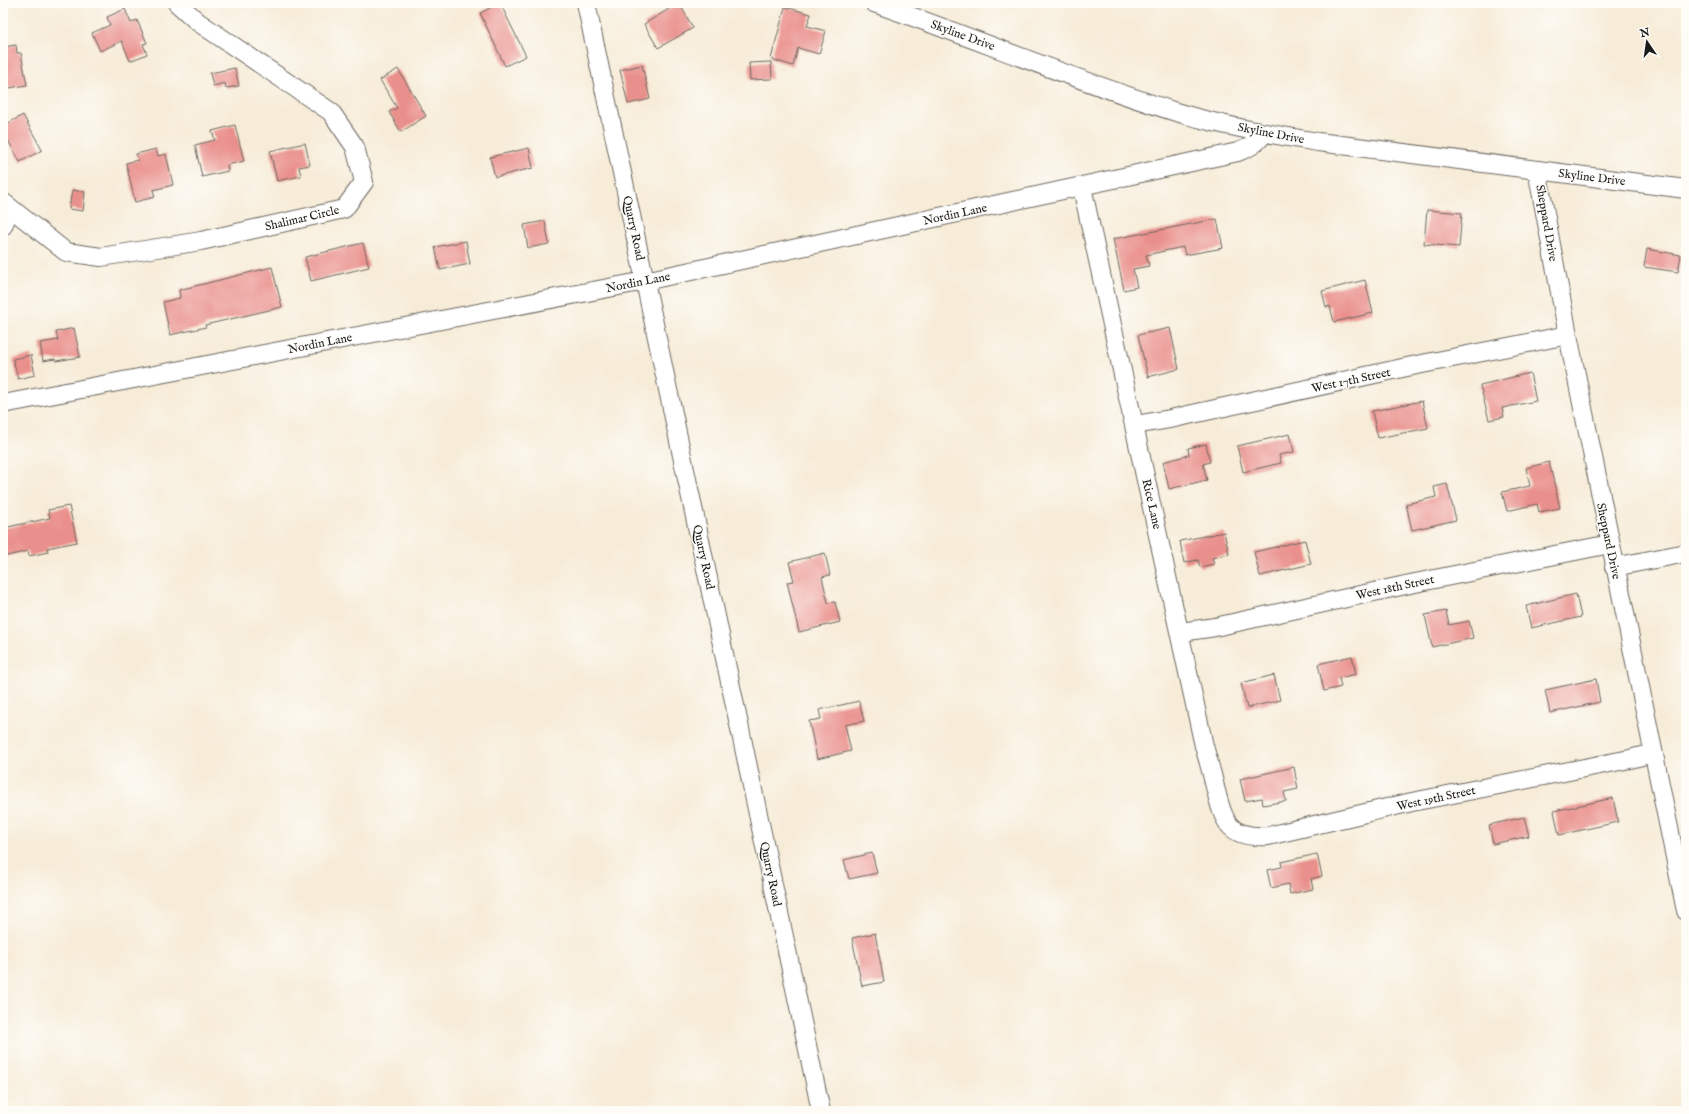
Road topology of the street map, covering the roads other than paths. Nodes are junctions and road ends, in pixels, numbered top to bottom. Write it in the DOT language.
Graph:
graph roads {
  1 [pos="177,3"];
  2 [pos="586,3"];
  3 [pos="874,3"];
  4 [pos="1264,133"];
  5 [pos="1537,170"];
  6 [pos="1082,187"];
  7 [pos="1686,189"];
  8 [pos="7,205"];
  9 [pos="3,226"];
  10 [pos="645,281"];
  11 [pos="1568,335"];
  12 [pos="3,404"];
  13 [pos="1135,425"];
  14 [pos="1610,544"];
  15 [pos="1686,553"];
  16 [pos="1614,567"];
  17 [pos="1181,632"];
  18 [pos="1652,753"];
  19 [pos="1225,821"];
  20 [pos="1686,911"];
  21 [pos="821,1111"];
  1 -- 8 [label="street, Shalimar Circle"];
  2 -- 10 [label="street, Quarry Road"];
  3 -- 4 [label="street, Skyline Drive"];
  4 -- 5 [label="street, Skyline Drive"];
  4 -- 6 [label="street, Nordin Lane"];
  5 -- 7 [label="street, Skyline Drive"];
  5 -- 11 [label="street, Sheppard Drive"];
  6 -- 10 [label="street, Nordin Lane"];
  6 -- 13 [label="street, Rice Lane"];
  8 -- 9 [label="street"];
  10 -- 12 [label="street, Nordin Lane"];
  10 -- 21 [label="street, Quarry Road"];
  11 -- 13 [label="street, West 17th Street"];
  11 -- 14 [label="street, Sheppard Drive"];
  13 -- 17 [label="street, Rice Lane"];
  14 -- 16 [label="street, Sheppard Drive"];
  14 -- 17 [label="street, West 18th Street"];
  15 -- 16 [label="street"];
  16 -- 18 [label="street, Sheppard Drive"];
  17 -- 19 [label="street, Rice Lane"];
  18 -- 19 [label="street, West 19th Street"];
  18 -- 20 [label="street, Sheppard Drive"];
}
